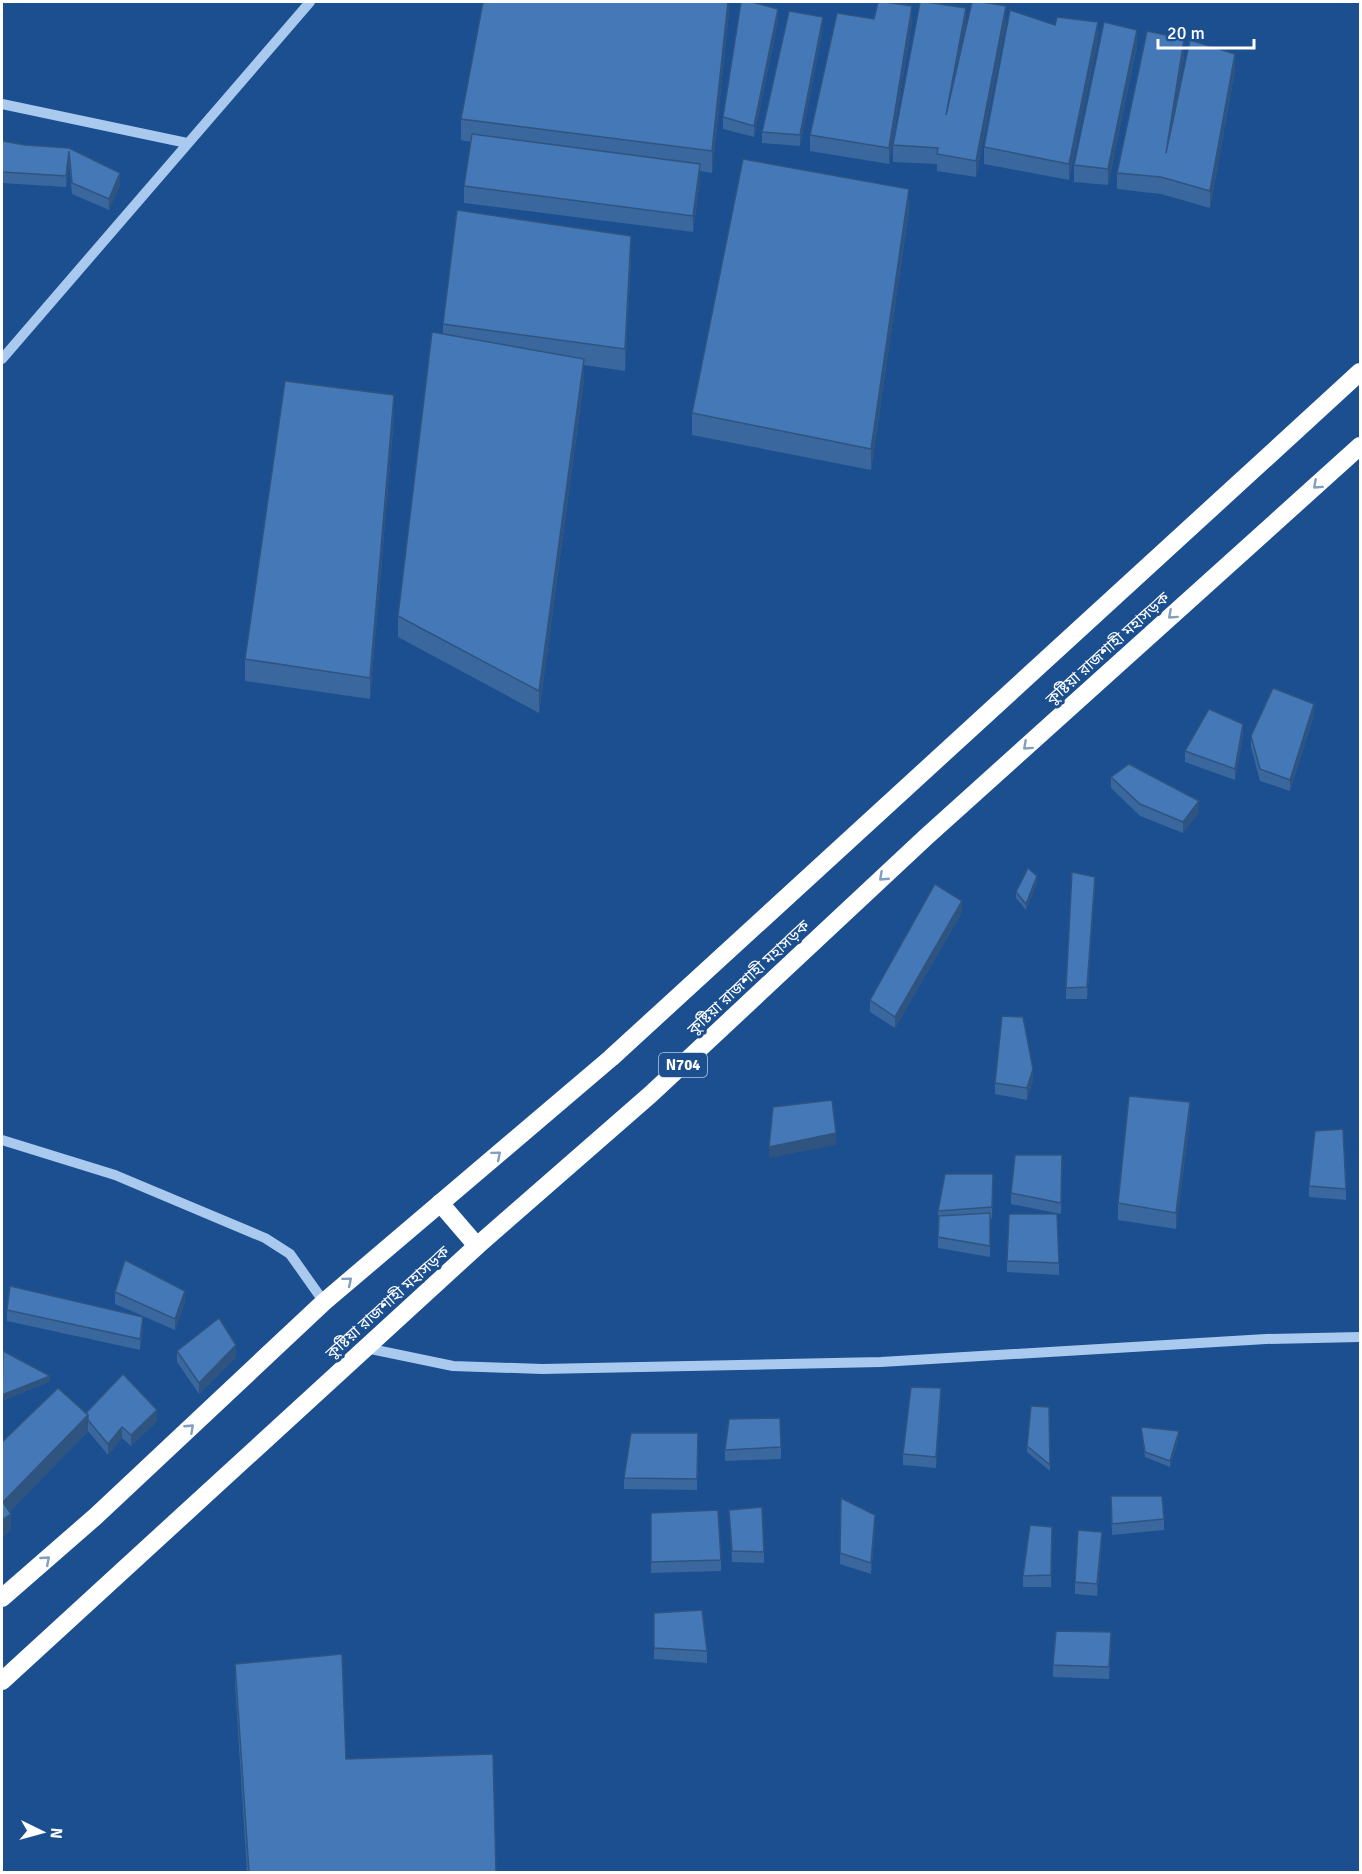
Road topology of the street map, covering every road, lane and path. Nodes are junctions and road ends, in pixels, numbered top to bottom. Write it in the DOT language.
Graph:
graph roads {
  1 [pos="310,2"];
  2 [pos="2,104"];
  3 [pos="187,143"];
  4 [pos="2,359"];
  5 [pos="1360,372"];
  6 [pos="1360,446"];
  7 [pos="2,1140"];
  8 [pos="440,1203"];
  9 [pos="477,1246"];
  10 [pos="324,1302"];
  11 [pos="1360,1337"];
  12 [pos="366,1348"];
  13 [pos="2,1598"];
  14 [pos="2,1681"];
  1 -- 3 [label="street"];
  2 -- 3 [label="street"];
  3 -- 4 [label="street"];
  8 -- 5 [label="highway, কুষ্টিয়া রাজশাহী মহাসড়ক, one-way"];
  6 -- 9 [label="highway, কুষ্টিয়া রাজশাহী মহাসড়ক / N704, one-way"];
  7 -- 10 [label="street"];
  8 -- 9 [label="highway"];
  10 -- 8 [label="highway, কুষ্টিয়া রাজশাহী মহাসড়ক, one-way"];
  9 -- 12 [label="highway, কুষ্টিয়া রাজশাহী মহাসড়ক / N704"];
  13 -- 10 [label="highway, কুষ্টিয়া রাজশাহী মহাসড়ক, one-way"];
  11 -- 12 [label="street"];
  12 -- 14 [label="highway, কুষ্টিয়া রাজশাহী মহাসড়ক / N704"];
}
